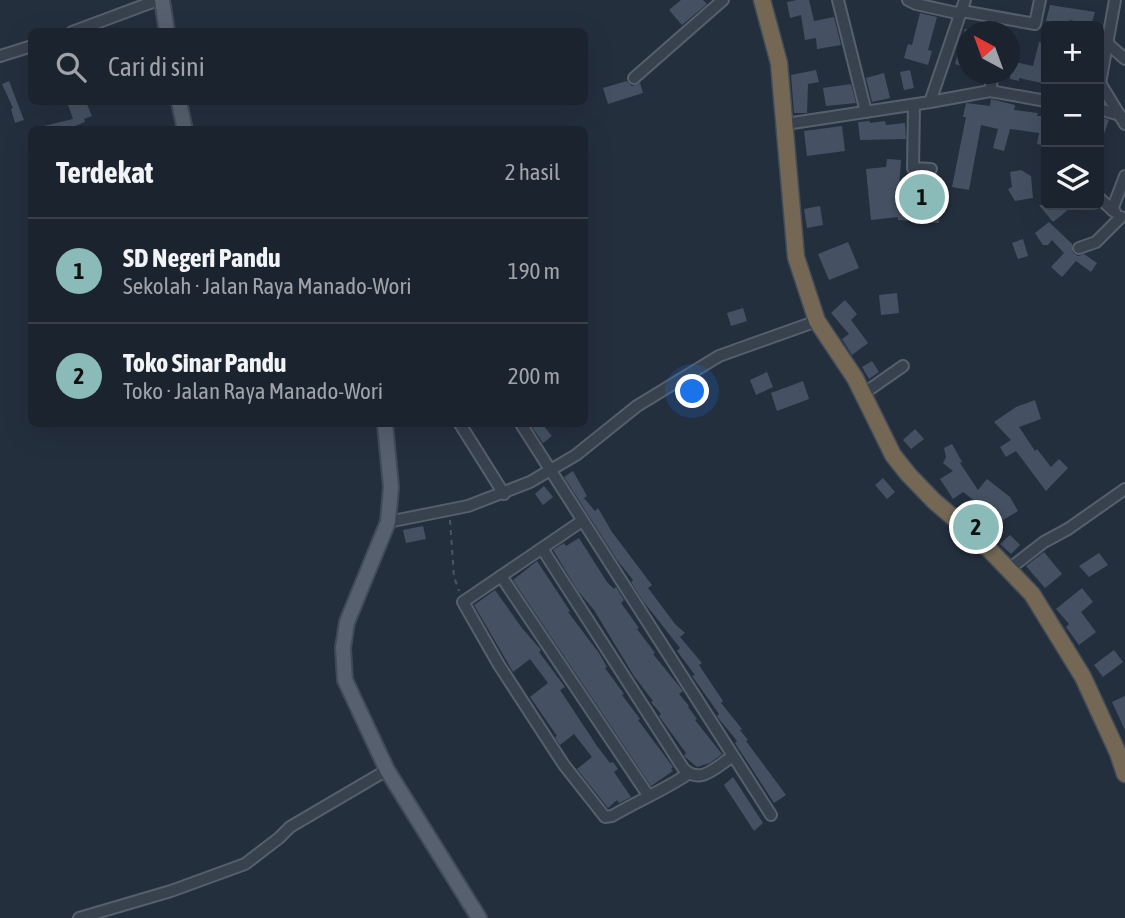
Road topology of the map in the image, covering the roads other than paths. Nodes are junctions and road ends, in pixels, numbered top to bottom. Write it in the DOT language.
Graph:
graph roads {
  1 [pos="160,0"];
  2 [pos="723,0"];
  3 [pos="762,0"];
  4 [pos="838,0"];
  5 [pos="908,0"];
  6 [pos="1040,0"];
  7 [pos="1115,0"];
  8 [pos="962,8"];
  9 [pos="1003,19"];
  10 [pos="1041,25"];
  11 [pos="83,28"];
  12 [pos="166,28"];
  13 [pos="1104,35"];
  14 [pos="1104,43"];
  15 [pos="28,47"];
  16 [pos="0,56"];
  17 [pos="1125,59"];
  18 [pos="634,78"];
  19 [pos="991,84"];
  20 [pos="990,91"];
  21 [pos="1104,93"];
  22 [pos="1041,100"];
  23 [pos="930,102"];
  24 [pos="180,105"];
  25 [pos="914,106"];
  26 [pos="1104,111"];
  27 [pos="866,112"];
  28 [pos="1123,119"];
  29 [pos="786,124"];
  30 [pos="184,126"];
  31 [pos="931,169"];
  32 [pos="1125,176"];
  33 [pos="1104,202"];
  34 [pos="1119,216"];
  35 [pos="1079,248"];
  36 [pos="817,321"];
  37 [pos="903,366"];
  38 [pos="863,394"];
  39 [pos="385,427"];
  40 [pos="462,427"];
  41 [pos="523,427"];
  42 [pos="551,471"];
  43 [pos="1125,489"];
  44 [pos="504,494"];
  45 [pos="582,521"];
  46 [pos="388,522"];
  47 [pos="543,550"];
  48 [pos="1009,569"];
  49 [pos="501,576"];
  50 [pos="733,756"];
  51 [pos="387,770"];
  52 [pos="688,774"];
  53 [pos="1125,774"];
  54 [pos="648,795"];
  55 [pos="772,815"];
  56 [pos="79,918"];
  57 [pos="479,918"];
  1 -- 11 [label="street"];
  1 -- 12 [label="main road"];
  2 -- 18 [label="street"];
  3 -- 29 [label="highway"];
  4 -- 27 [label="street"];
  5 -- 8 [label="street"];
  6 -- 10 [label="street"];
  7 -- 13 [label="street"];
  8 -- 9 [label="street"];
  8 -- 23 [label="street"];
  9 -- 10 [label="street"];
  14 -- 17 [label="street"];
  15 -- 16 [label="street"];
  19 -- 20 [label="street"];
  20 -- 22 [label="street"];
  20 -- 23 [label="street"];
  21 -- 28 [label="street"];
  23 -- 25 [label="street"];
  24 -- 30 [label="main road"];
  25 -- 27 [label="street"];
  25 -- 31 [label="street"];
  26 -- 28 [label="street"];
  27 -- 29 [label="street"];
  29 -- 36 [label="highway"];
  32 -- 34 [label="street"];
  33 -- 34 [label="street"];
  34 -- 35 [label="street"];
  36 -- 38 [label="highway"];
  36 -- 42 [label="street"];
  37 -- 38 [label="street"];
  38 -- 48 [label="highway"];
  39 -- 46 [label="main road"];
  40 -- 44 [label="street"];
  41 -- 42 [label="street"];
  42 -- 44 [label="street"];
  42 -- 45 [label="street"];
  43 -- 48 [label="street"];
  44 -- 46 [label="street"];
  45 -- 47 [label="street"];
  45 -- 50 [label="street"];
  46 -- 51 [label="main road"];
  47 -- 49 [label="street"];
  47 -- 52 [label="street"];
  48 -- 53 [label="highway"];
  49 -- 54 [label="street"];
  49 -- 54 [label="street"];
  50 -- 52 [label="street"];
  50 -- 55 [label="street"];
  51 -- 56 [label="street"];
  51 -- 57 [label="main road"];
  52 -- 54 [label="street"];
}
